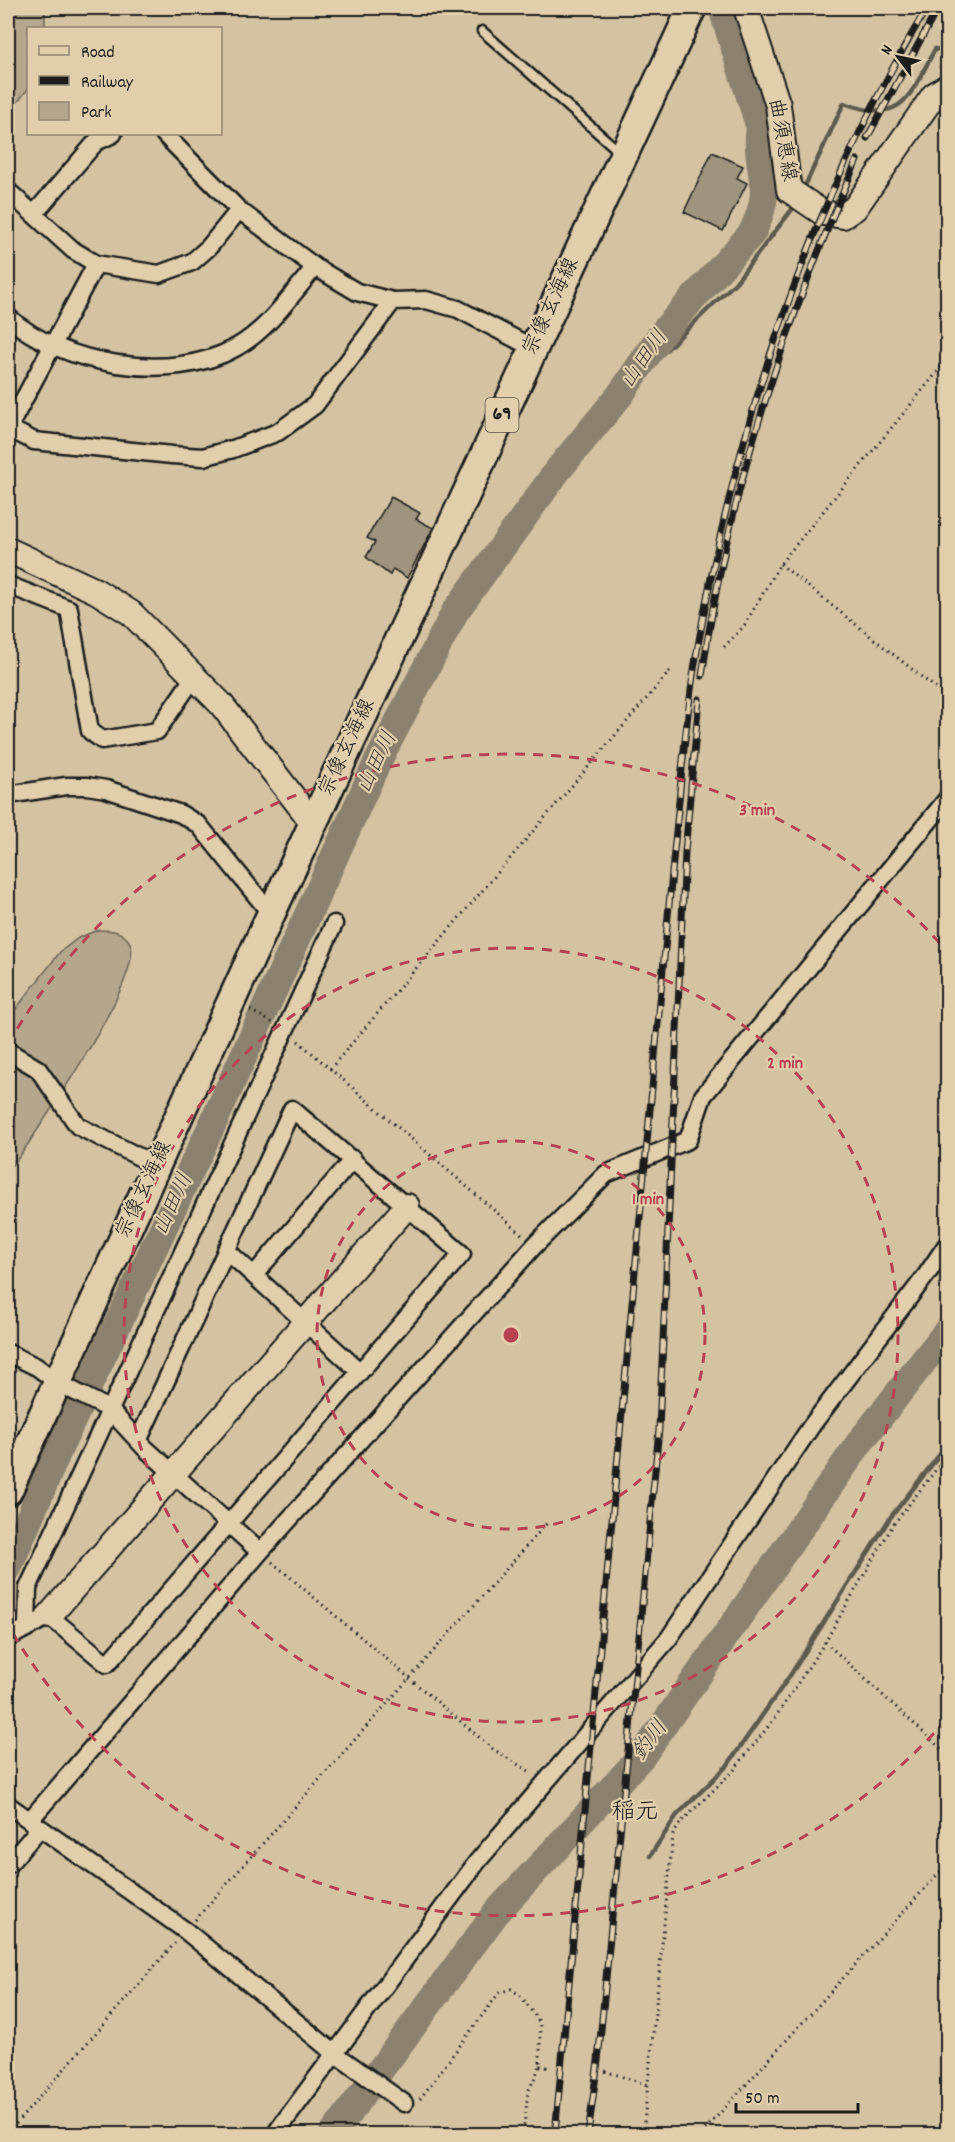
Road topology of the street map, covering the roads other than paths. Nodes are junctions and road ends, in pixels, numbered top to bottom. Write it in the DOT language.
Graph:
graph roads {
  1 [pos="692,8"];
  2 [pos="746,8"];
  3 [pos="482,31"];
  4 [pos="948,86"];
  5 [pos="111,135"];
  6 [pos="165,135"];
  7 [pos="623,155"];
  8 [pos="8,191"];
  9 [pos="239,210"];
  10 [pos="34,214"];
  11 [pos="96,264"];
  12 [pos="315,267"];
  13 [pos="393,301"];
  14 [pos="8,317"];
  15 [pos="52,347"];
  16 [pos="533,348"];
  17 [pos="8,429"];
  18 [pos="8,550"];
  19 [pos="8,585"];
  20 [pos="194,677"];
  21 [pos="8,795"];
  22 [pos="948,798"];
  23 [pos="313,823"];
  24 [pos="271,914"];
  25 [pos="334,924"];
  26 [pos="8,1051"];
  27 [pos="353,1159"];
  28 [pos="157,1166"];
  29 [pos="407,1206"];
  30 [pos="948,1243"];
  31 [pos="226,1250"];
  32 [pos="254,1275"];
  33 [pos="307,1321"];
  34 [pos="8,1353"];
  35 [pos="360,1372"];
  36 [pos="58,1383"];
  37 [pos="109,1409"];
  38 [pos="139,1439"];
  39 [pos="175,1473"];
  40 [pos="8,1491"];
  41 [pos="229,1523"];
  42 [pos="260,1552"];
  43 [pos="49,1616"];
  44 [pos="27,1626"];
  45 [pos="8,1638"];
  46 [pos="8,1805"];
  47 [pos="34,1825"];
  48 [pos="8,1864"];
  49 [pos="337,2054"];
  50 [pos="404,2103"];
  51 [pos="275,2134"];
  1 -- 7 [label="main road, 宗像玄海線 / 69"];
  2 -- 4 [label="street, 曲須恵線"];
  3 -- 7 [label="lane"];
  5 -- 10 [label="street"];
  6 -- 9 [label="street"];
  7 -- 16 [label="main road, 宗像玄海線 / 69"];
  8 -- 10 [label="street"];
  9 -- 11 [label="street"];
  9 -- 12 [label="street"];
  10 -- 11 [label="street"];
  11 -- 15 [label="street"];
  12 -- 13 [label="street"];
  12 -- 15 [label="street"];
  13 -- 16 [label="street"];
  13 -- 17 [label="street"];
  14 -- 15 [label="street"];
  15 -- 17 [label="street"];
  16 -- 23 [label="main road, 宗像玄海線 / 69"];
  18 -- 20 [label="street"];
  19 -- 20 [label="street"];
  20 -- 23 [label="street"];
  21 -- 24 [label="street"];
  22 -- 42 [label="street"];
  23 -- 24 [label="main road, 宗像玄海線 / 69"];
  24 -- 28 [label="main road, 宗像玄海線 / 69"];
  25 -- 37 [label="street"];
  26 -- 28 [label="street"];
  27 -- 29 [label="street"];
  27 -- 31 [label="street"];
  27 -- 32 [label="street"];
  28 -- 36 [label="main road, 宗像玄海線 / 69"];
  29 -- 33 [label="street"];
  29 -- 35 [label="street"];
  30 -- 49 [label="street"];
  31 -- 32 [label="street"];
  31 -- 38 [label="street"];
  32 -- 33 [label="street"];
  33 -- 35 [label="street"];
  33 -- 39 [label="street"];
  34 -- 36 [label="street"];
  35 -- 41 [label="street"];
  36 -- 37 [label="street"];
  36 -- 40 [label="main road, 宗像玄海線 / 69"];
  37 -- 38 [label="street"];
  37 -- 44 [label="street"];
  38 -- 39 [label="street"];
  39 -- 41 [label="street"];
  39 -- 43 [label="street"];
  41 -- 42 [label="street"];
  41 -- 43 [label="street"];
  42 -- 47 [label="street"];
  43 -- 44 [label="street"];
  44 -- 45 [label="street"];
  46 -- 47 [label="street"];
  47 -- 48 [label="street"];
  47 -- 49 [label="street"];
  49 -- 50 [label="street"];
  49 -- 51 [label="street"];
}
